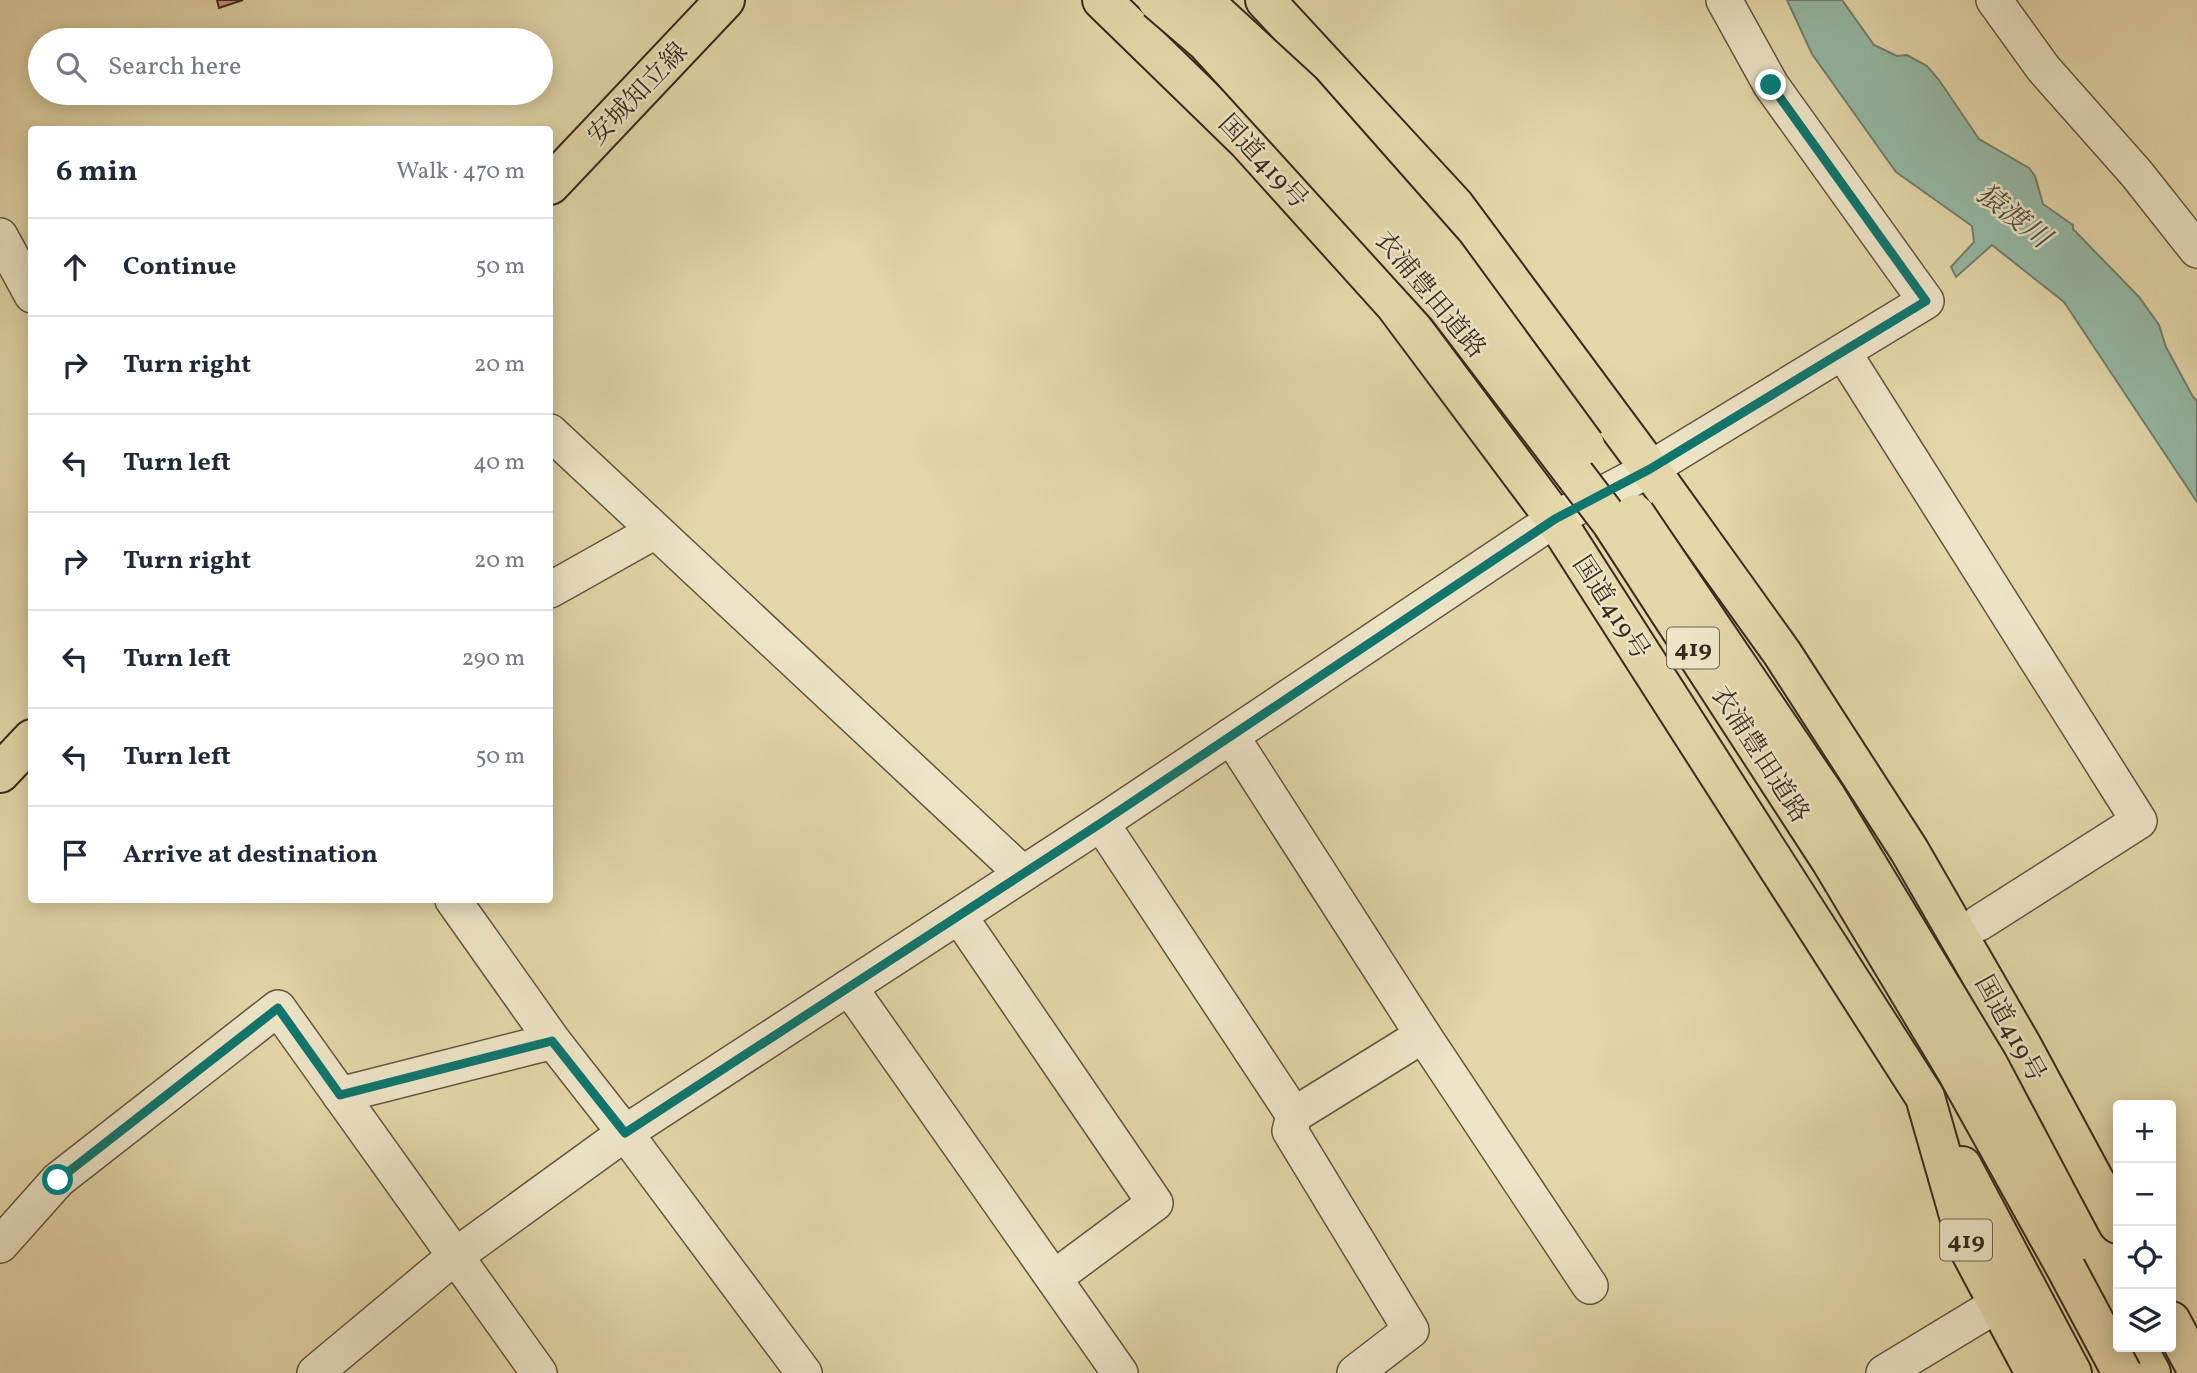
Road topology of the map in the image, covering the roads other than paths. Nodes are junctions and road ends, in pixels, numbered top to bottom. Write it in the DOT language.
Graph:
graph roads {
  1 [pos="725,0"];
  2 [pos="1102,0"];
  3 [pos="1157,0"];
  4 [pos="1202,0"];
  5 [pos="1265,0"];
  6 [pos="1724,0"];
  7 [pos="1994,0"];
  8 [pos="553,182"];
  9 [pos="0,236"];
  10 [pos="2197,250"];
  11 [pos="28,288"];
  12 [pos="1843,352"];
  13 [pos="553,435"];
  14 [pos="1650,469"];
  15 [pos="1555,519"];
  16 [pos="655,531"];
  17 [pos="553,588"];
  18 [pos="1231,736"];
  19 [pos="28,743"];
  20 [pos="0,773"];
  21 [pos="1101,823"];
  22 [pos="1022,873"];
  23 [pos="455,903"];
  24 [pos="959,916"];
  25 [pos="1979,923"];
  26 [pos="849,987"];
  27 [pos="1423,1035"];
  28 [pos="552,1041"];
  29 [pos="340,1095"];
  30 [pos="1925,1097"];
  31 [pos="1294,1115"];
  32 [pos="625,1133"];
  33 [pos="2113,1215"];
  34 [pos="0,1245"];
  35 [pos="454,1257"];
  36 [pos="1054,1278"];
  37 [pos="1590,1286"];
  38 [pos="2113,1302"];
  39 [pos="1998,1304"];
  40 [pos="2176,1330"];
  41 [pos="2140,1352"];
  42 [pos="2197,1370"];
  43 [pos="315,1373"];
  44 [pos="539,1373"];
  45 [pos="804,1373"];
  46 [pos="1120,1373"];
  47 [pos="1355,1373"];
  48 [pos="1884,1373"];
  49 [pos="2035,1373"];
  50 [pos="2072,1373"];
  51 [pos="2122,1373"];
  52 [pos="2151,1373"];
  1 -- 8 [label="main road, 安城知立線"];
  2 -- 15 [label="main road, 国道419号 / 419"];
  3 -- 51 [label="main road, 衣浦豊田道路 / 419, bridge"];
  4 -- 38 [label="main road, 衣浦豊田道路 / 419, bridge"];
  5 -- 14 [label="main road, 国道419号 / 419"];
  6 -- 12 [label="street"];
  7 -- 10 [label="street"];
  9 -- 11 [label="street"];
  12 -- 14 [label="street"];
  12 -- 25 [label="street"];
  13 -- 16 [label="street"];
  14 -- 15 [label="street"];
  14 -- 33 [label="main road, 国道419号 / 419"];
  15 -- 18 [label="street"];
  15 -- 30 [label="main road, 国道419号 / 419"];
  16 -- 17 [label="street"];
  16 -- 22 [label="street"];
  18 -- 21 [label="street"];
  18 -- 27 [label="street"];
  19 -- 20 [label="main road"];
  21 -- 22 [label="street"];
  21 -- 31 [label="street"];
  22 -- 24 [label="street"];
  23 -- 28 [label="street"];
  24 -- 26 [label="street"];
  24 -- 36 [label="street"];
  26 -- 32 [label="street"];
  26 -- 36 [label="street"];
  27 -- 31 [label="street"];
  27 -- 37 [label="street"];
  28 -- 29 [label="street"];
  28 -- 32 [label="street"];
  29 -- 34 [label="street"];
  29 -- 35 [label="street"];
  30 -- 39 [label="main road, 国道419号 / 419"];
  30 -- 50 [label="main road, 419"];
  31 -- 47 [label="street"];
  32 -- 35 [label="street"];
  32 -- 45 [label="street"];
  35 -- 43 [label="street"];
  35 -- 44 [label="street"];
  36 -- 46 [label="street"];
  39 -- 48 [label="street"];
  39 -- 49 [label="main road, 国道419号 / 419"];
  40 -- 42 [label="main road"];
  41 -- 52 [label="main road"];
}
